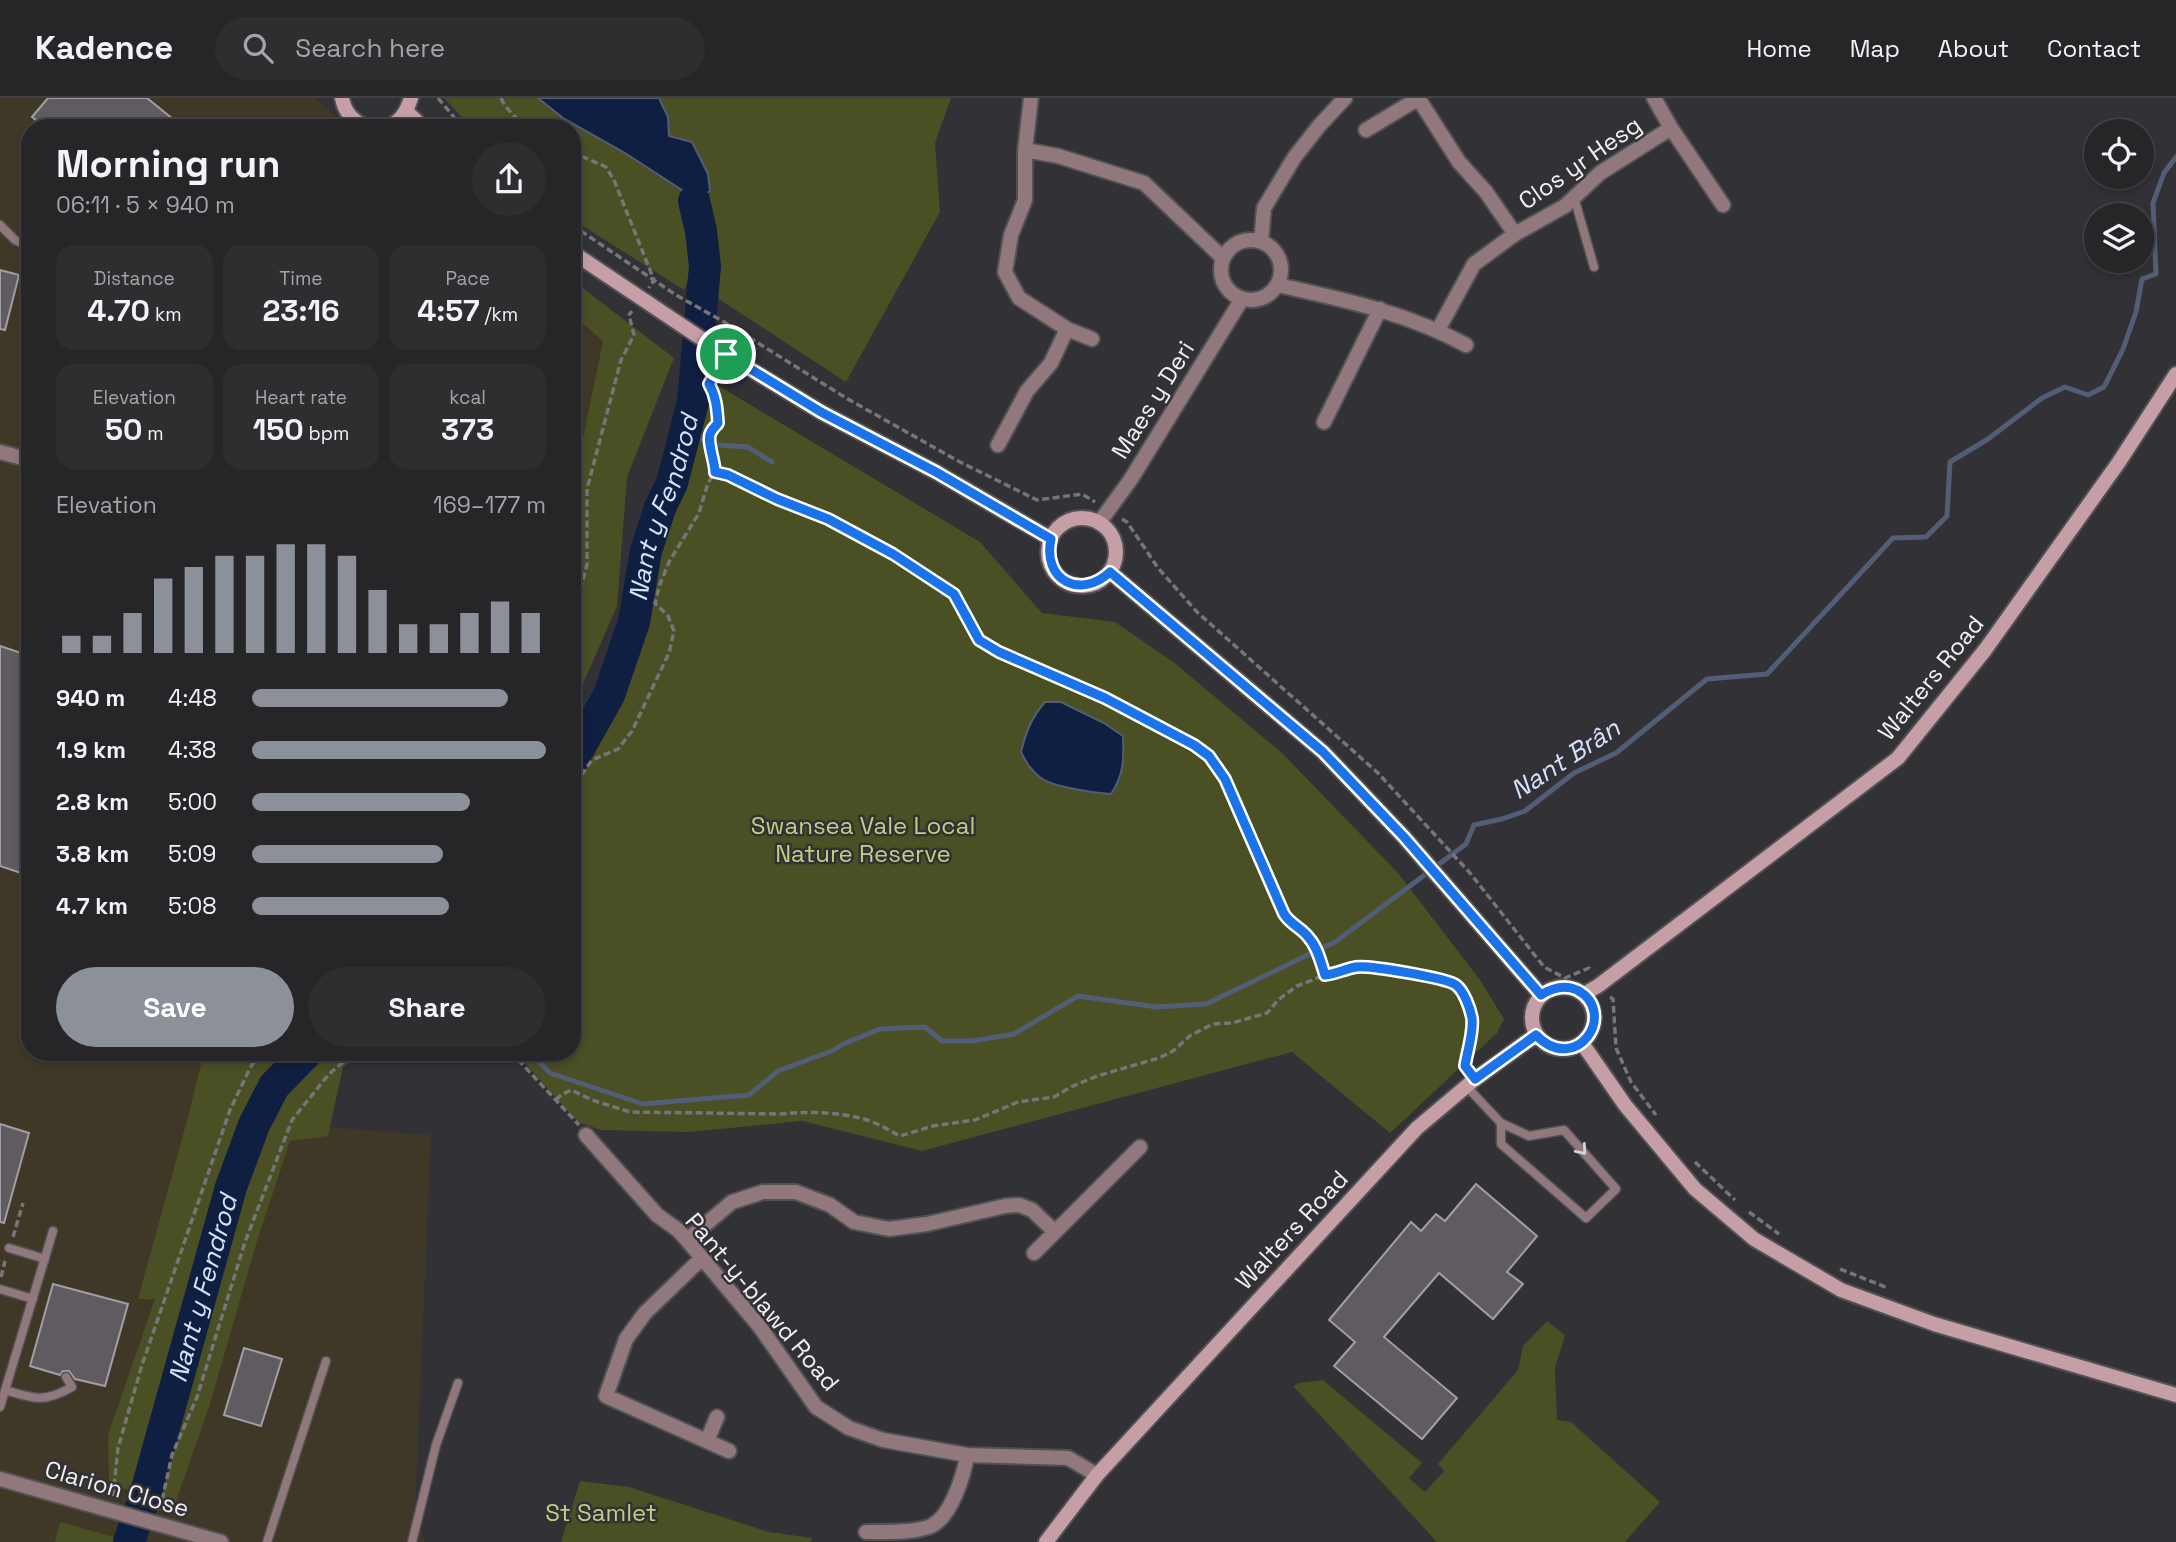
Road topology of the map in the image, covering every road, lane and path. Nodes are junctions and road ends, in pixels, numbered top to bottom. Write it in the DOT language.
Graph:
graph roads {
  1 [pos="342,98"];
  2 [pos="438,98"];
  3 [pos="501,98"];
  4 [pos="1031,98"];
  5 [pos="1345,98"];
  6 [pos="1419,98"];
  7 [pos="1654,98"];
  8 [pos="348,119"];
  9 [pos="456,119"];
  10 [pos="518,119"];
  11 [pos="1671,128"];
  12 [pos="1366,130"];
  13 [pos="1025,150"];
  14 [pos="581,156"];
  15 [pos="1574,197"];
  16 [pos="1723,205"];
  17 [pos="0,225"];
  18 [pos="581,231"];
  19 [pos="1515,234"];
  20 [pos="1261,242"];
  21 [pos="21,243"];
  22 [pos="581,258"];
  23 [pos="1223,258"];
  24 [pos="1594,267"];
  25 [pos="654,280"];
  26 [pos="1278,285"];
  27 [pos="1242,299"];
  28 [pos="642,300"];
  29 [pos="1380,309"];
  30 [pos="726,323"];
  31 [pos="1067,329"];
  32 [pos="1438,330"];
  33 [pos="1092,339"];
  34 [pos="1466,345"];
  35 [pos="721,351"];
  36 [pos="2176,374"];
  37 [pos="1324,422"];
  38 [pos="998,445"];
  39 [pos="0,452"];
  40 [pos="21,458"];
  41 [pos="715,472"];
  42 [pos="1099,523"];
  43 [pos="1051,539"];
  44 [pos="1110,572"];
  45 [pos="581,587"];
  46 [pos="581,776"];
  47 [pos="1325,975"];
  48 [pos="1584,994"];
  49 [pos="1541,995"];
  50 [pos="1536,1035"];
  51 [pos="1582,1043"];
  52 [pos="255,1061"];
  53 [pos="344,1061"];
  54 [pos="519,1061"];
  55 [pos="1471,1083"];
  56 [pos="556,1100"];
  57 [pos="1501,1123"];
  58 [pos="586,1135"];
  59 [pos="1140,1147"];
  60 [pos="53,1231"];
  61 [pos="1054,1231"];
  62 [pos="687,1240"];
  63 [pos="9,1248"];
  64 [pos="1034,1253"];
  65 [pos="45,1259"];
  66 [pos="701,1259"];
  67 [pos="0,1289"];
  68 [pos="33,1299"];
  69 [pos="326,1361"];
  70 [pos="66,1377"];
  71 [pos="458,1383"];
  72 [pos="4,1385"];
  73 [pos="2176,1395"];
  74 [pos="0,1407"];
  75 [pos="717,1417"];
  76 [pos="707,1441"];
  77 [pos="729,1451"];
  78 [pos="967,1455"];
  79 [pos="1097,1475"];
  80 [pos="0,1479"];
  81 [pos="111,1511"];
  82 [pos="155,1523"];
  83 [pos="866,1532"];
  84 [pos="221,1542"];
  85 [pos="267,1542"];
  86 [pos="412,1542"];
  87 [pos="1046,1542"];
  1 -- 8 [label="main road"];
  2 -- 9 [label="path"];
  3 -- 10 [label="path"];
  4 -- 13 [label="street"];
  5 -- 20 [label="street"];
  6 -- 12 [label="street, Clos yr Hesg"];
  6 -- 19 [label="street, Clos yr Hesg"];
  7 -- 11 [label="street, Clos yr Hesg"];
  11 -- 15 [label="street, Clos yr Hesg"];
  11 -- 16 [label="street, Clos yr Hesg"];
  13 -- 23 [label="street"];
  13 -- 31 [label="street"];
  14 -- 25 [label="path"];
  15 -- 19 [label="street, Clos yr Hesg"];
  15 -- 24 [label="lane"];
  17 -- 21 [label="lane"];
  18 -- 25 [label="path"];
  19 -- 32 [label="street, Clos yr Hesg"];
  20 -- 23 [label="street"];
  20 -- 26 [label="street"];
  22 -- 28 [label="main road"];
  23 -- 27 [label="street"];
  25 -- 28 [label="path"];
  25 -- 30 [label="path"];
  26 -- 27 [label="street"];
  26 -- 29 [label="street"];
  27 -- 42 [label="street, Maes y Deri"];
  28 -- 35 [label="main road"];
  28 -- 45 [label="path"];
  29 -- 32 [label="street"];
  29 -- 37 [label="street"];
  31 -- 33 [label="street"];
  31 -- 38 [label="street"];
  32 -- 34 [label="street"];
  35 -- 41 [label="path"];
  35 -- 43 [label="main road"];
  36 -- 48 [label="main road, Walters Road"];
  39 -- 40 [label="street"];
  41 -- 46 [label="path"];
  41 -- 47 [label="path"];
  42 -- 43 [label="main road"];
  42 -- 44 [label="main road"];
  43 -- 44 [label="main road"];
  44 -- 49 [label="main road"];
  47 -- 55 [label="path"];
  47 -- 56 [label="path"];
  48 -- 49 [label="main road"];
  48 -- 51 [label="main road"];
  49 -- 50 [label="main road"];
  50 -- 51 [label="main road"];
  50 -- 55 [label="main road, Walters Road"];
  51 -- 73 [label="main road"];
  52 -- 81 [label="path"];
  53 -- 82 [label="path"];
  54 -- 56 [label="path"];
  55 -- 57 [label="lane"];
  55 -- 79 [label="main road, Walters Road"];
  56 -- 58 [label="path"];
  57 -- 57 [label="lane, one-way"];
  58 -- 62 [label="street, Pant-y-blawd Road"];
  59 -- 61 [label="street"];
  60 -- 65 [label="lane"];
  61 -- 62 [label="street"];
  61 -- 64 [label="street"];
  62 -- 66 [label="street, Pant-y-blawd Road"];
  63 -- 65 [label="lane"];
  65 -- 68 [label="lane"];
  66 -- 76 [label="street"];
  66 -- 78 [label="street, Pant-y-blawd Road"];
  67 -- 68 [label="lane"];
  68 -- 72 [label="lane"];
  69 -- 85 [label="lane"];
  70 -- 72 [label="lane"];
  71 -- 86 [label="lane"];
  72 -- 74 [label="lane"];
  75 -- 76 [label="street"];
  76 -- 77 [label="street"];
  78 -- 79 [label="street, Pant-y-blawd Road"];
  78 -- 83 [label="street"];
  79 -- 87 [label="main road, Walters Road"];
  80 -- 81 [label="street, Clarion Close"];
  81 -- 82 [label="street, Clarion Close"];
  82 -- 84 [label="street, Clarion Close"];
}
